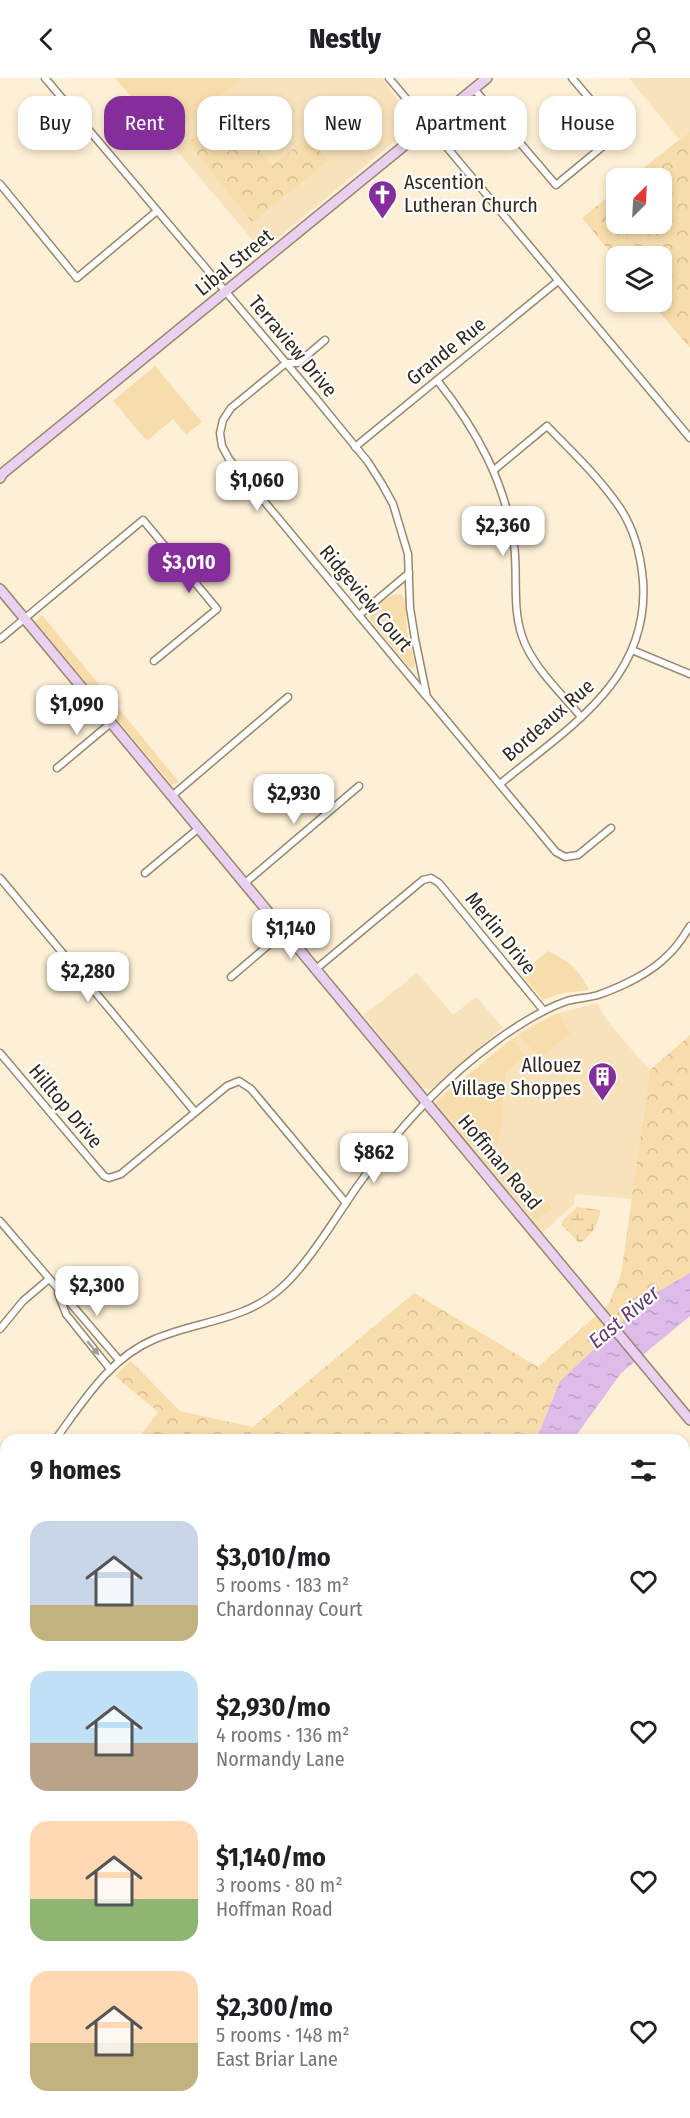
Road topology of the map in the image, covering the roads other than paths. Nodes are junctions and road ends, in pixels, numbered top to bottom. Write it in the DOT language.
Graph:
graph roads {
  1 [pos="45,78"];
  2 [pos="389,78"];
  3 [pos="487,78"];
  4 [pos="573,78"];
  5 [pos="474,89"];
  6 [pos="404,96"];
  7 [pos="465,96"];
  8 [pos="400,150"];
  9 [pos="449,150"];
  10 [pos="0,184"];
  11 [pos="157,211"];
  12 [pos="558,280"];
  13 [pos="225,292"];
  14 [pos="325,340"];
  15 [pos="286,363"];
  16 [pos="438,380"];
  17 [pos="690,438"];
  18 [pos="355,447"];
  19 [pos="494,470"];
  20 [pos="1,475"];
  21 [pos="409,573"];
  22 [pos="0,580"];
  23 [pos="3,591"];
  24 [pos="359,615"];
  25 [pos="26,617"];
  26 [pos="0,639"];
  27 [pos="632,650"];
  28 [pos="154,661"];
  29 [pos="690,674"];
  30 [pos="288,697"];
  31 [pos="427,697"];
  32 [pos="581,717"];
  33 [pos="112,722"];
  34 [pos="57,768"];
  35 [pos="500,784"];
  36 [pos="359,786"];
  37 [pos="173,795"];
  38 [pos="199,828"];
  39 [pos="611,828"];
  40 [pos="145,873"];
  41 [pos="0,878"];
  42 [pos="245,883"];
  43 [pos="690,926"];
  44 [pos="285,932"];
  45 [pos="316,969"];
  46 [pos="231,977"];
  47 [pos="544,1011"];
  48 [pos="0,1053"];
  49 [pos="426,1101"];
  50 [pos="195,1112"];
  51 [pos="346,1203"];
  52 [pos="0,1221"];
  53 [pos="49,1279"];
  54 [pos="57,1289"];
  55 [pos="0,1329"];
  56 [pos="119,1360"];
  57 [pos="110,1369"];
  58 [pos="690,1420"];
  59 [pos="59,1434"];
  1 -- 11 [label="street, Terraview Drive"];
  2 -- 6 [label="street"];
  3 -- 5 [label="street, Libal Street"];
  4 -- 5 [label="street"];
  5 -- 7 [label="street, Libal Street"];
  8 -- 13 [label="street, Libal Street"];
  9 -- 12 [label="street"];
  10 -- 11 [label="street"];
  11 -- 13 [label="street, Terraview Drive"];
  12 -- 16 [label="street, Grande Rue"];
  12 -- 17 [label="street"];
  13 -- 15 [label="street, Terraview Drive"];
  13 -- 20 [label="street, Libal Street"];
  14 -- 15 [label="street, Ridgeview Court"];
  15 -- 18 [label="street, Terraview Drive"];
  15 -- 24 [label="street, Ridgeview Court"];
  16 -- 18 [label="street, Grande Rue"];
  16 -- 19 [label="street"];
  18 -- 21 [label="street, Terraview Drive"];
  19 -- 27 [label="street, Bordeaux Rue"];
  19 -- 32 [label="street"];
  21 -- 24 [label="street"];
  21 -- 31 [label="street, Terraview Drive"];
  22 -- 23 [label="street, Hoffman Road"];
  23 -- 25 [label="street, Hoffman Road"];
  24 -- 31 [label="street, Ridgeview Court"];
  25 -- 26 [label="street"];
  25 -- 28 [label="street"];
  25 -- 33 [label="street, Hoffman Road"];
  27 -- 29 [label="street"];
  27 -- 32 [label="street, Bordeaux Rue"];
  30 -- 37 [label="street"];
  31 -- 35 [label="street, Terraview Drive"];
  32 -- 35 [label="street, Bordeaux Rue"];
  33 -- 34 [label="street"];
  33 -- 37 [label="street, Hoffman Road"];
  35 -- 39 [label="street, Terraview Drive"];
  36 -- 42 [label="street"];
  37 -- 38 [label="street, Hoffman Road"];
  38 -- 40 [label="street"];
  38 -- 42 [label="street, Hoffman Road"];
  41 -- 50 [label="street"];
  42 -- 44 [label="street, Hoffman Road"];
  43 -- 47 [label="street"];
  44 -- 45 [label="street, Hoffman Road"];
  44 -- 46 [label="street"];
  45 -- 47 [label="street, Merlin Drive"];
  45 -- 49 [label="street, Hoffman Road"];
  47 -- 49 [label="street"];
  48 -- 50 [label="street, Hilltop Drive"];
  49 -- 51 [label="street"];
  49 -- 58 [label="street, Hoffman Road"];
  50 -- 51 [label="street"];
  51 -- 56 [label="street"];
  52 -- 53 [label="street"];
  53 -- 54 [label="street"];
  53 -- 55 [label="street"];
  54 -- 56 [label="street"];
  54 -- 57 [label="street, one-way"];
  56 -- 57 [label="street"];
  57 -- 59 [label="street"];
}
